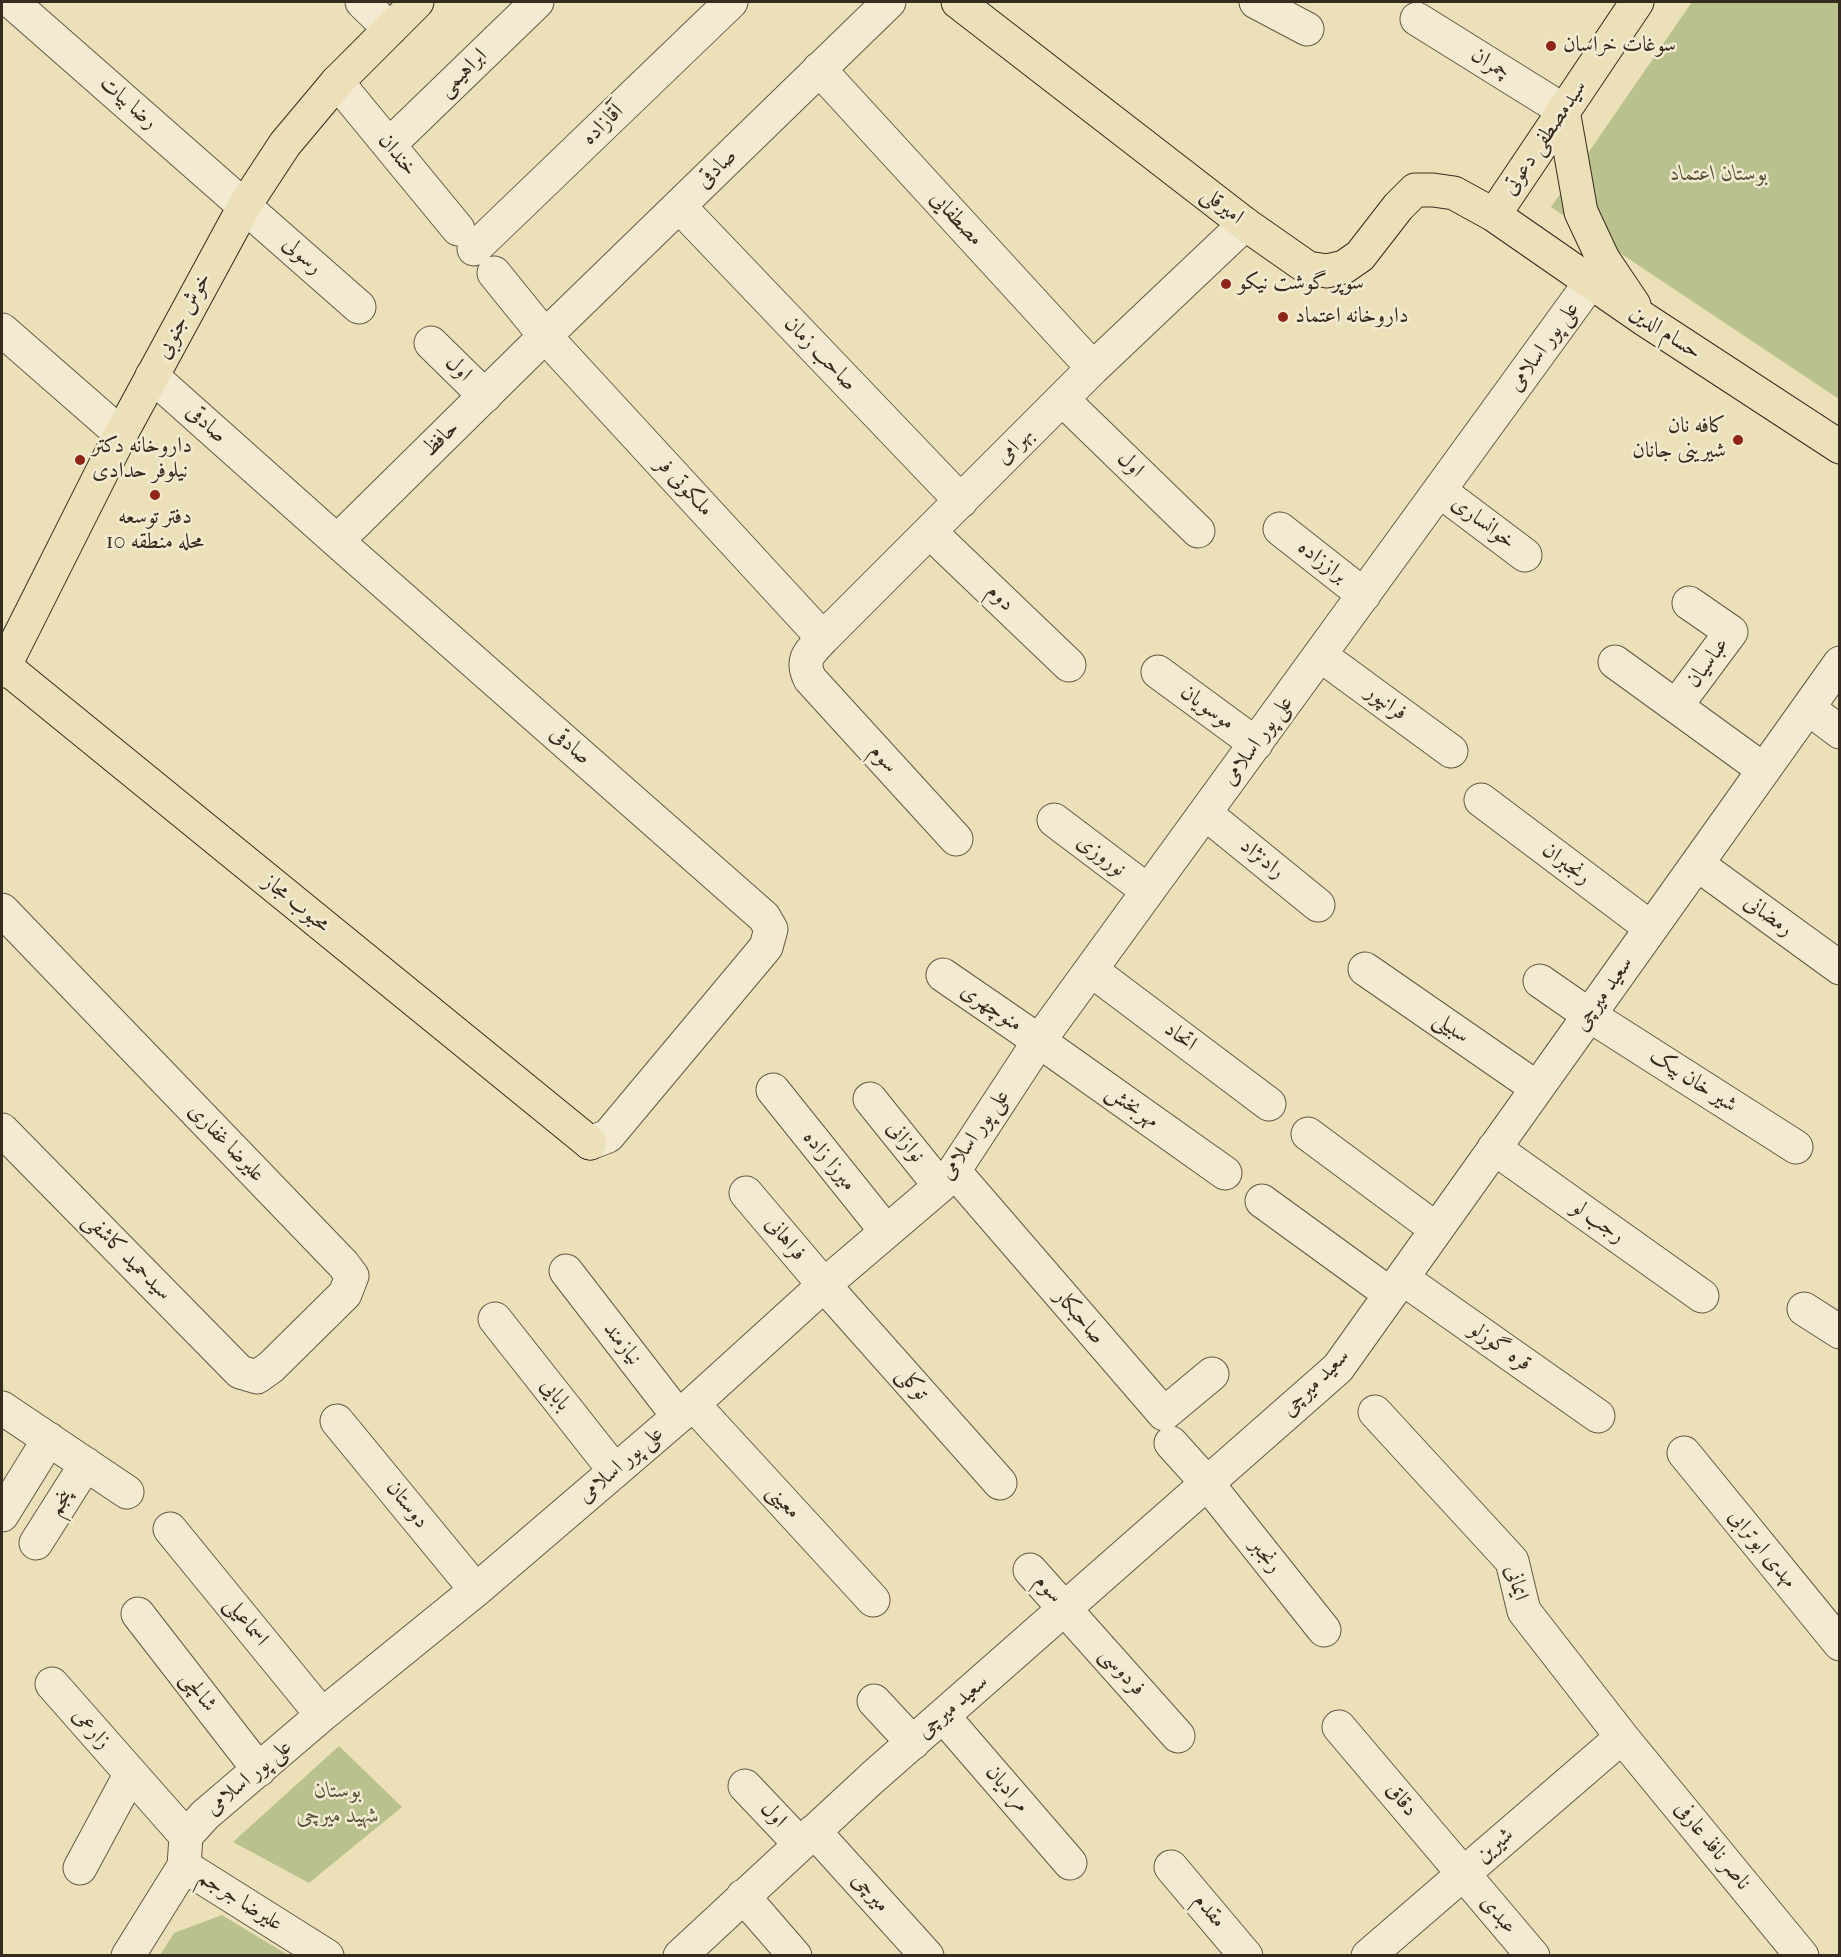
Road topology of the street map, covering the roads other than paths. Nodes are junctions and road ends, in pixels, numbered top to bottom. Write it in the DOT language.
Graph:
graph roads {
  1 [pos="12,2"];
  2 [pos="362,2"];
  3 [pos="417,2"];
  4 [pos="537,2"];
  5 [pos="731,2"];
  6 [pos="889,2"];
  7 [pos="958,2"];
  8 [pos="1256,2"];
  9 [pos="1636,2"];
  10 [pos="1418,19"];
  11 [pos="390,28"];
  12 [pos="1307,29"];
  13 [pos="819,69"];
  14 [pos="337,82"];
  15 [pos="1563,110"];
  16 [pos="389,145"];
  17 [pos="245,205"];
  18 [pos="679,206"];
  19 [pos="1494,215"];
  20 [pos="1245,224"];
  21 [pos="475,251"];
  22 [pos="1590,283"];
  23 [pos="359,307"];
  24 [pos="1644,319"];
  25 [pos="2,330"];
  26 [pos="545,336"];
  27 [pos="431,343"];
  28 [pos="1093,368"];
  29 [pos="152,376"];
  30 [pos="485,396"];
  31 [pos="1062,399"];
  32 [pos="121,434"];
  33 [pos="1839,447"];
  34 [pos="1440,491"];
  35 [pos="961,501"];
  36 [pos="1280,529"];
  37 [pos="1198,531"];
  38 [pos="930,532"];
  39 [pos="337,541"];
  40 [pos="1525,555"];
  41 [pos="1364,594"];
  42 [pos="1689,603"];
  43 [pos="824,638"];
  44 [pos="1320,655"];
  45 [pos="1615,662"];
  46 [pos="1839,663"];
  47 [pos="1069,665"];
  48 [pos="2,667"];
  49 [pos="1158,672"];
  50 [pos="810,679"];
  51 [pos="1676,706"];
  52 [pos="1808,708"];
  53 [pos="1839,732"];
  54 [pos="1256,744"];
  55 [pos="1451,751"];
  56 [pos="1764,770"];
  57 [pos="1481,800"];
  58 [pos="1205,813"];
  59 [pos="1054,820"];
  60 [pos="956,839"];
  61 [pos="1697,864"];
  62 [pos="1148,891"];
  63 [pos="1318,905"];
  64 [pos="2,910"];
  65 [pos="1652,927"];
  66 [pos="1839,968"];
  67 [pos="1365,969"];
  68 [pos="1091,970"];
  69 [pos="943,975"];
  70 [pos="1540,981"];
  71 [pos="1589,1015"];
  72 [pos="1039,1041"];
  73 [pos="1537,1088"];
  74 [pos="773,1090"];
  75 [pos="870,1099"];
  76 [pos="1269,1104"];
  77 [pos="2,1130"];
  78 [pos="1308,1134"];
  79 [pos="590,1143"];
  80 [pos="1796,1147"];
  81 [pos="1494,1148"];
  82 [pos="1225,1173"];
  83 [pos="947,1179"];
  84 [pos="746,1193"];
  85 [pos="1262,1200"];
  86 [pos="1436,1230"];
  87 [pos="885,1231"];
  88 [pos="566,1271"];
  89 [pos="824,1285"];
  90 [pos="1396,1286"];
  91 [pos="1702,1296"];
  92 [pos="1804,1309"];
  93 [pos="495,1319"];
  94 [pos="1839,1332"];
  95 [pos="1212,1374"];
  96 [pos="257,1377"];
  97 [pos="2,1408"];
  98 [pos="685,1410"];
  99 [pos="1375,1412"];
  100 [pos="1598,1416"];
  101 [pos="338,1421"];
  102 [pos="49,1439"];
  103 [pos="1171,1443"];
  104 [pos="1684,1453"];
  105 [pos="86,1464"];
  106 [pos="615,1471"];
  107 [pos="1000,1483"];
  108 [pos="1207,1483"];
  109 [pos="127,1491"];
  110 [pos="2,1515"];
  111 [pos="170,1529"];
  112 [pos="36,1542"];
  113 [pos="1030,1570"];
  114 [pos="476,1590"];
  115 [pos="873,1600"];
  116 [pos="1065,1609"];
  117 [pos="138,1614"];
  118 [pos="1324,1630"];
  119 [pos="1839,1644"];
  120 [pos="52,1683"];
  121 [pos="874,1701"];
  122 [pos="322,1715"];
  123 [pos="943,1716"];
  124 [pos="1339,1727"];
  125 [pos="1178,1736"];
  126 [pos="1622,1737"];
  127 [pos="913,1743"];
  128 [pos="259,1770"];
  129 [pos="130,1775"];
  130 [pos="745,1786"];
  131 [pos="807,1837"];
  132 [pos="185,1851"];
  133 [pos="1070,1863"];
  134 [pos="1171,1867"];
  135 [pos="80,1868"];
  136 [pos="1463,1874"];
  137 [pos="743,1896"];
  138 [pos="128,1956"];
  139 [pos="327,1956"];
  140 [pos="680,1956"];
  141 [pos="795,1956"];
  142 [pos="927,1956"];
  143 [pos="1246,1956"];
  144 [pos="1368,1956"];
  145 [pos="1533,1956"];
  146 [pos="1802,1956"];
  1 -- 17 [label="street, رضا بیات"];
  2 -- 11 [label="street"];
  3 -- 11 [label="main road, خوش جنوبی"];
  4 -- 16 [label="street, ابراهیمی"];
  5 -- 21 [label="street, آقازاده"];
  6 -- 13 [label="street, صادقی"];
  7 -- 20 [label="main road, امیرقلی"];
  8 -- 12 [label="street"];
  9 -- 15 [label="main road, سیدمصطفی دعوتی"];
  10 -- 15 [label="street, چمران"];
  11 -- 14 [label="main road, خوش جنوبی"];
  13 -- 18 [label="street, صادقی"];
  13 -- 28 [label="street, مصطفایی"];
  14 -- 16 [label="street, خندان"];
  14 -- 17 [label="main road, خوش جنوبی"];
  15 -- 19 [label="main road, سیدمصطفی دعوتی"];
  15 -- 24 [label="main road"];
  16 -- 21 [label="street, خندان"];
  17 -- 23 [label="street, رسولی"];
  17 -- 29 [label="main road, خوش جنوبی"];
  18 -- 26 [label="street, صادقی"];
  18 -- 35 [label="street, صاحب زمان"];
  19 -- 20 [label="main road, امیرقلی"];
  19 -- 22 [label="main road, حسام الدین"];
  20 -- 28 [label="street, بهرامی"];
  21 -- 26 [label="street, خندان"];
  22 -- 24 [label="main road, حسام الدین"];
  22 -- 34 [label="street, علی پور اسلامی"];
  24 -- 33 [label="main road, حسام الدین"];
  25 -- 32 [label="street"];
  26 -- 30 [label="street, حافظ"];
  26 -- 43 [label="street, ملکوتی فر"];
  27 -- 30 [label="street, اول"];
  28 -- 31 [label="street, بهرامی"];
  29 -- 32 [label="main road, خوش جنوبی"];
  29 -- 39 [label="street, صادقی"];
  30 -- 39 [label="street, حافظ"];
  31 -- 35 [label="street, بهرامی"];
  31 -- 37 [label="street, اول"];
  32 -- 48 [label="main road, خوش جنوبی"];
  34 -- 40 [label="street, خوانساری"];
  34 -- 41 [label="street, علی پور اسلامی"];
  35 -- 38 [label="street, بهرامی"];
  36 -- 41 [label="street, براززاده"];
  38 -- 43 [label="street, بهرامی"];
  38 -- 47 [label="street, دوم"];
  39 -- 79 [label="street, صادقی"];
  41 -- 44 [label="street, علی پور اسلامی"];
  42 -- 51 [label="street, عباسیان"];
  43 -- 50 [label="street, بهرامی"];
  44 -- 54 [label="street, علی پور اسلامی"];
  44 -- 55 [label="street, فرانپور"];
  45 -- 51 [label="street, عباسیان"];
  46 -- 52 [label="street, سعید میرچی"];
  48 -- 79 [label="main road, محبوب مجاز"];
  49 -- 54 [label="street, موسویان"];
  50 -- 60 [label="street, سوم"];
  51 -- 56 [label="street, عباسیان"];
  52 -- 53 [label="street"];
  52 -- 56 [label="street, سعید میرچی"];
  54 -- 58 [label="street, علی پور اسلامی"];
  56 -- 61 [label="street, سعید میرچی"];
  57 -- 65 [label="street, رنجبران"];
  58 -- 62 [label="street, علی پور اسلامی"];
  58 -- 63 [label="street, رادنژاد"];
  59 -- 62 [label="street, نوروزی"];
  61 -- 65 [label="street, سعید میرچی"];
  61 -- 66 [label="street, رمضانی"];
  62 -- 68 [label="street, علی پور اسلامی"];
  64 -- 96 [label="street, علیرضا غفاری"];
  65 -- 71 [label="street, سعید میرچی"];
  67 -- 73 [label="street, سبیلی"];
  68 -- 72 [label="street, علی پور اسلامی"];
  68 -- 76 [label="street, اتحاد"];
  69 -- 72 [label="street, منوچهری"];
  70 -- 71 [label="street, شیر خان بیک"];
  71 -- 73 [label="street, سعید میرچی"];
  71 -- 80 [label="street, شیر خان بیک"];
  72 -- 82 [label="street, مهربخش"];
  72 -- 83 [label="street, علی پور اسلامی"];
  73 -- 81 [label="street, سعید میرچی"];
  74 -- 87 [label="street, میرزا زاده"];
  75 -- 83 [label="street, نوازانی"];
  77 -- 96 [label="street, سیدحمید کاشفی"];
  78 -- 86 [label="street"];
  81 -- 86 [label="street, سعید میرچی"];
  81 -- 91 [label="street, رجب لو"];
  83 -- 87 [label="street, علی پور اسلامی"];
  83 -- 95 [label="street, صاحبکار"];
  84 -- 89 [label="street, فراهانی"];
  85 -- 90 [label="street"];
  86 -- 90 [label="street, سعید میرچی"];
  87 -- 89 [label="street, علی پور اسلامی"];
  88 -- 98 [label="street, نیازمند"];
  89 -- 98 [label="street, علی پور اسلامی"];
  89 -- 107 [label="street, توکلی"];
  90 -- 100 [label="street, قره گوزلو"];
  90 -- 108 [label="street, سعید میرچی"];
  92 -- 94 [label="street"];
  93 -- 106 [label="street, بابایی"];
  97 -- 102 [label="street"];
  98 -- 106 [label="street, علی پور اسلامی"];
  98 -- 115 [label="street, معینی"];
  99 -- 126 [label="street, ایمانی"];
  101 -- 114 [label="street, دوستان"];
  102 -- 105 [label="street"];
  102 -- 110 [label="street"];
  103 -- 108 [label="street, رنجبر"];
  104 -- 119 [label="street, مهدی ابوترابی"];
  105 -- 109 [label="street"];
  105 -- 112 [label="street, پنجم"];
  106 -- 114 [label="street, علی پور اسلامی"];
  108 -- 116 [label="street, سعید میرچی"];
  108 -- 118 [label="street, رنجبر"];
  111 -- 122 [label="street, اسماعیلی"];
  113 -- 116 [label="street, سوم"];
  114 -- 122 [label="street, علی پور اسلامی"];
  116 -- 123 [label="street, سعید میرچی"];
  116 -- 125 [label="street, فردوسی"];
  117 -- 128 [label="street, شالچی"];
  120 -- 129 [label="street, زارعی"];
  121 -- 127 [label="street"];
  122 -- 128 [label="street, علی پور اسلامی"];
  123 -- 127 [label="street, سعید میرچی"];
  123 -- 133 [label="street, مرادیان"];
  124 -- 136 [label="street, دقاق"];
  126 -- 136 [label="street, شیرین"];
  126 -- 146 [label="street, ناصر نافذ عارفی"];
  127 -- 131 [label="street, سعید میرچی"];
  128 -- 132 [label="street, علی پور اسلامی"];
  129 -- 132 [label="street, زارعی"];
  129 -- 135 [label="street"];
  130 -- 131 [label="street, اول"];
  131 -- 137 [label="street, سعید میرچی"];
  131 -- 142 [label="street, میرچی"];
  132 -- 138 [label="street, علی پور اسلامی"];
  132 -- 139 [label="street, علیرضا جرجم"];
  134 -- 143 [label="street, مقدم"];
  136 -- 144 [label="street, شیرین"];
  136 -- 145 [label="street, عبدی"];
  137 -- 140 [label="street, سعید میرچی"];
  137 -- 141 [label="street"];
}
